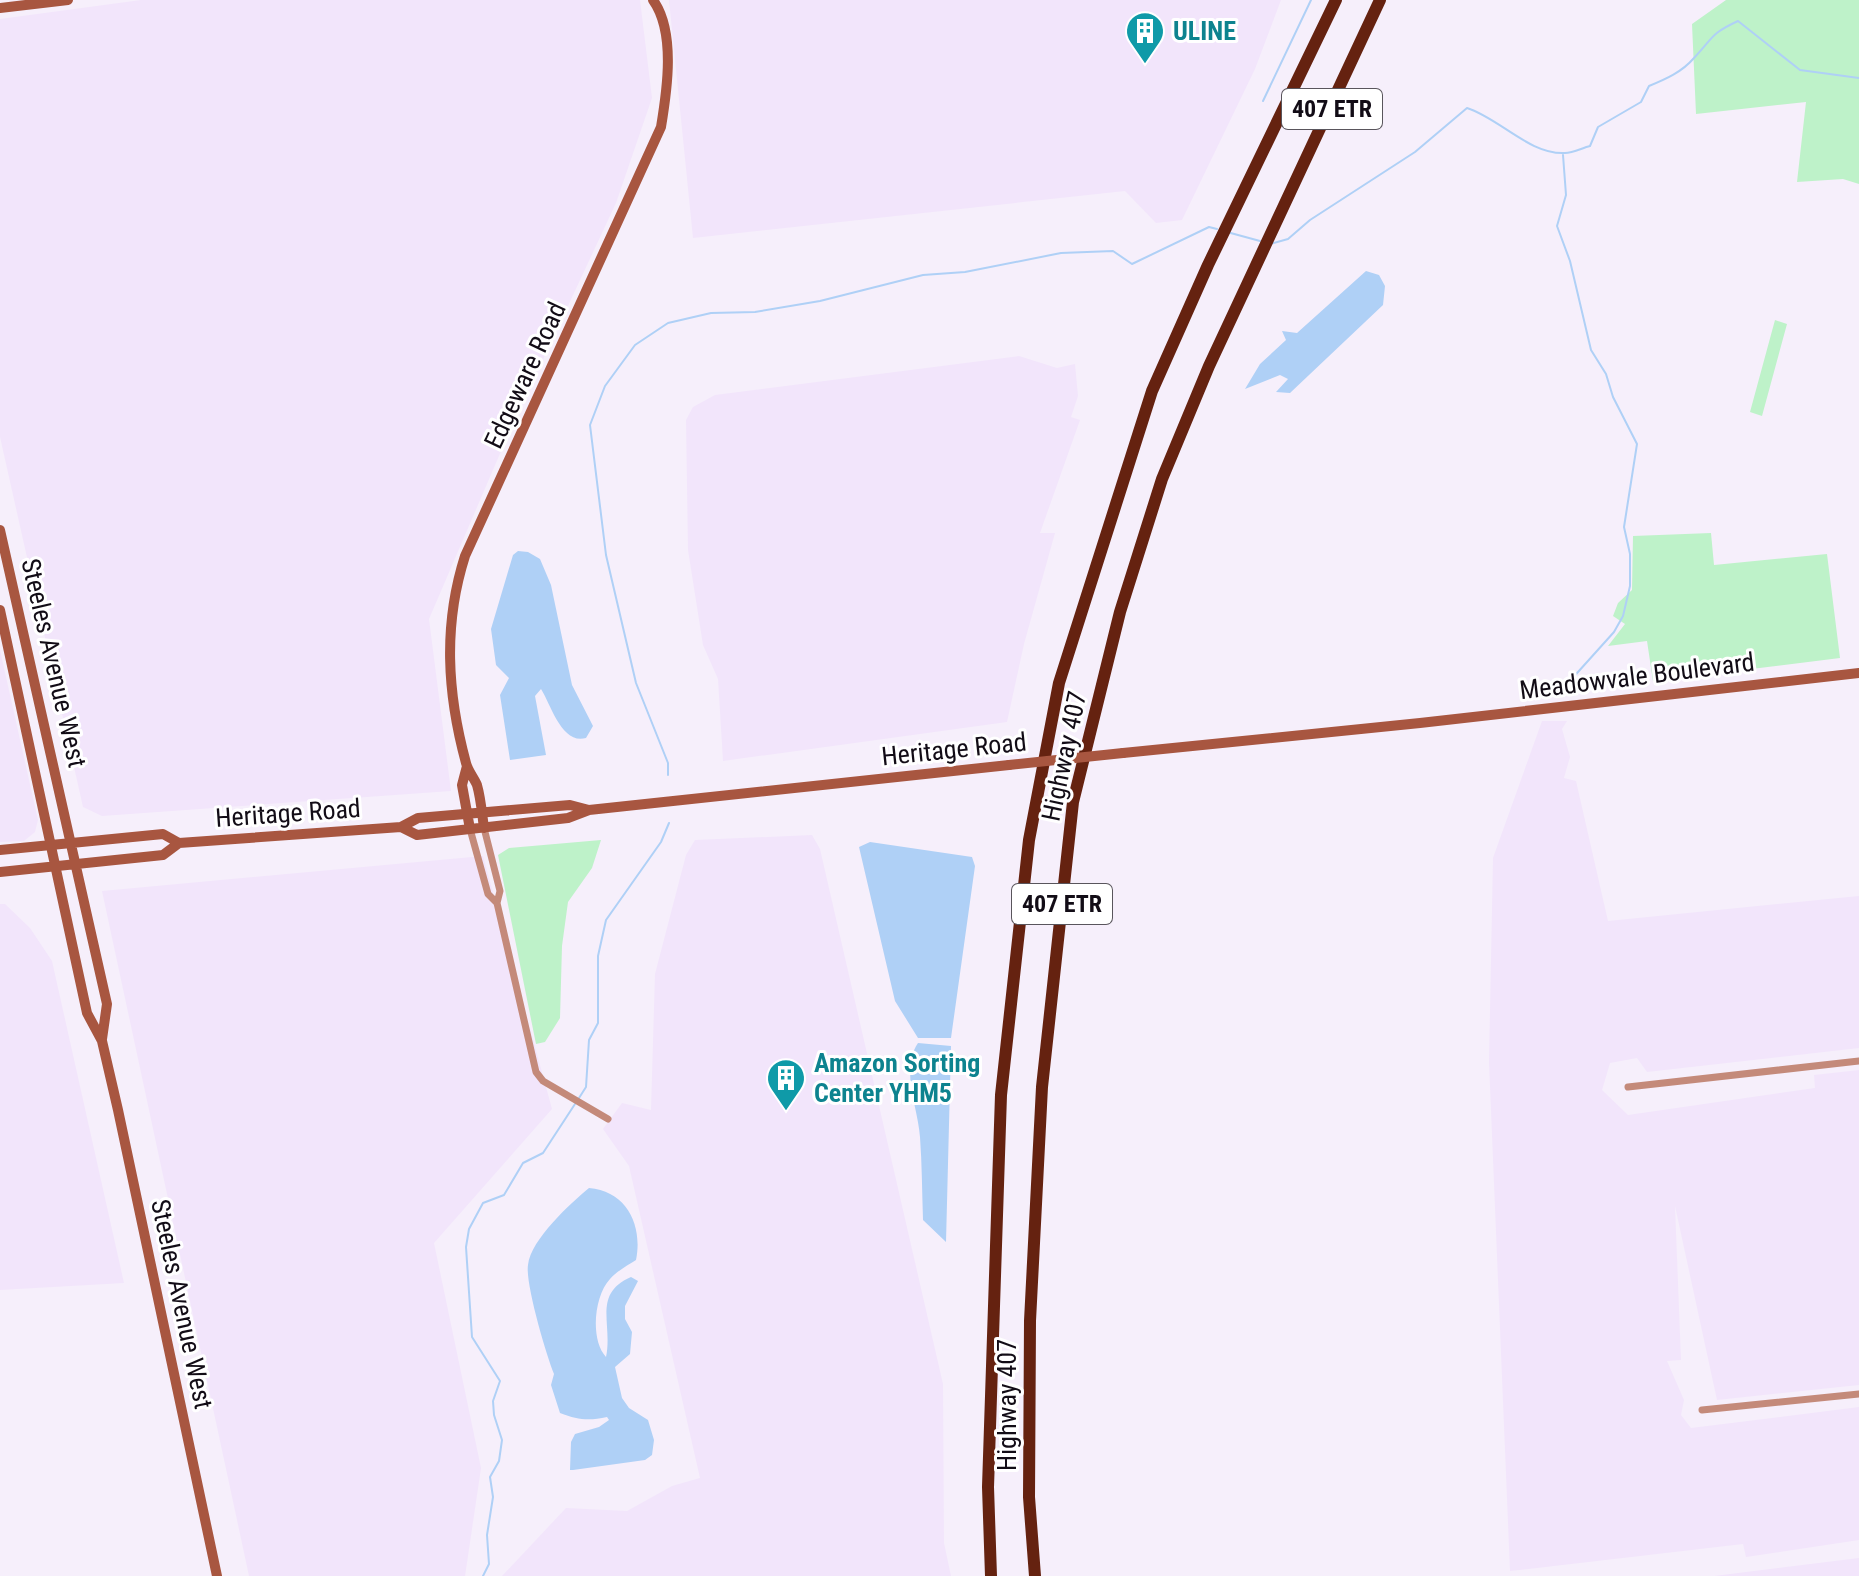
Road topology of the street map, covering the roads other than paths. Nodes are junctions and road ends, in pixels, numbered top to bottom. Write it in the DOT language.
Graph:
graph roads {
  1 [pos="68,0"];
  2 [pos="1336,0"];
  3 [pos="1380,0"];
  4 [pos="657,3"];
  5 [pos="0,8"];
  6 [pos="0,530"];
  7 [pos="0,610"];
  8 [pos="1859,673"];
  9 [pos="1420,723"];
  10 [pos="467,766"];
  11 [pos="589,810"];
  12 [pos="482,812"];
  13 [pos="467,814"];
  14 [pos="401,827"];
  15 [pos="484,828"];
  16 [pos="470,829"];
  17 [pos="179,843"];
  18 [pos="72,844"];
  19 [pos="52,845"];
  20 [pos="0,850"];
  21 [pos="76,864"];
  22 [pos="56,866"];
  23 [pos="0,872"];
  24 [pos="497,903"];
  25 [pos="102,1041"];
  26 [pos="1859,1061"];
  27 [pos="1628,1087"];
  28 [pos="608,1119"];
  29 [pos="1859,1394"];
  30 [pos="1702,1410"];
  31 [pos="217,1576"];
  32 [pos="991,1576"];
  33 [pos="1035,1576"];
  1 -- 5 [label="main road"];
  2 -- 32 [label="highway, Highway 407 / 407 ETR"];
  3 -- 33 [label="highway, Highway 407 / 407 ETR"];
  4 -- 10 [label="main road, Edgeware Road"];
  6 -- 18 [label="main road, Steeles Avenue West"];
  7 -- 19 [label="main road, Steeles Avenue West"];
  8 -- 9 [label="main road, Meadowvale Boulevard"];
  9 -- 11 [label="main road, Heritage Road, bridge"];
  10 -- 12 [label="main road, Edgeware Road"];
  10 -- 13 [label="main road, Edgeware Road"];
  11 -- 12 [label="main road, Heritage Road"];
  11 -- 15 [label="main road, Heritage Road"];
  12 -- 13 [label="main road, Heritage Road"];
  12 -- 15 [label="main road, Edgeware Road"];
  13 -- 14 [label="main road, Heritage Road"];
  13 -- 16 [label="main road, Edgeware Road"];
  14 -- 16 [label="main road, Heritage Road"];
  14 -- 17 [label="main road, Heritage Road"];
  15 -- 16 [label="main road, Heritage Road"];
  15 -- 24 [label="street, Edgeware Road"];
  16 -- 24 [label="street, Edgeware Road"];
  17 -- 18 [label="main road, Heritage Road"];
  17 -- 21 [label="main road, Heritage Road"];
  18 -- 19 [label="main road, Heritage Road"];
  18 -- 21 [label="main road, Steeles Avenue West"];
  19 -- 20 [label="main road, Heritage Road"];
  19 -- 22 [label="main road, Steeles Avenue West"];
  21 -- 22 [label="main road, Heritage Road"];
  21 -- 25 [label="main road, Steeles Avenue West"];
  22 -- 23 [label="main road, Heritage Road"];
  22 -- 25 [label="main road, Steeles Avenue West"];
  24 -- 28 [label="street, Edgeware Road"];
  25 -- 31 [label="main road, Steeles Avenue West"];
  26 -- 27 [label="street"];
  29 -- 30 [label="street"];
}
